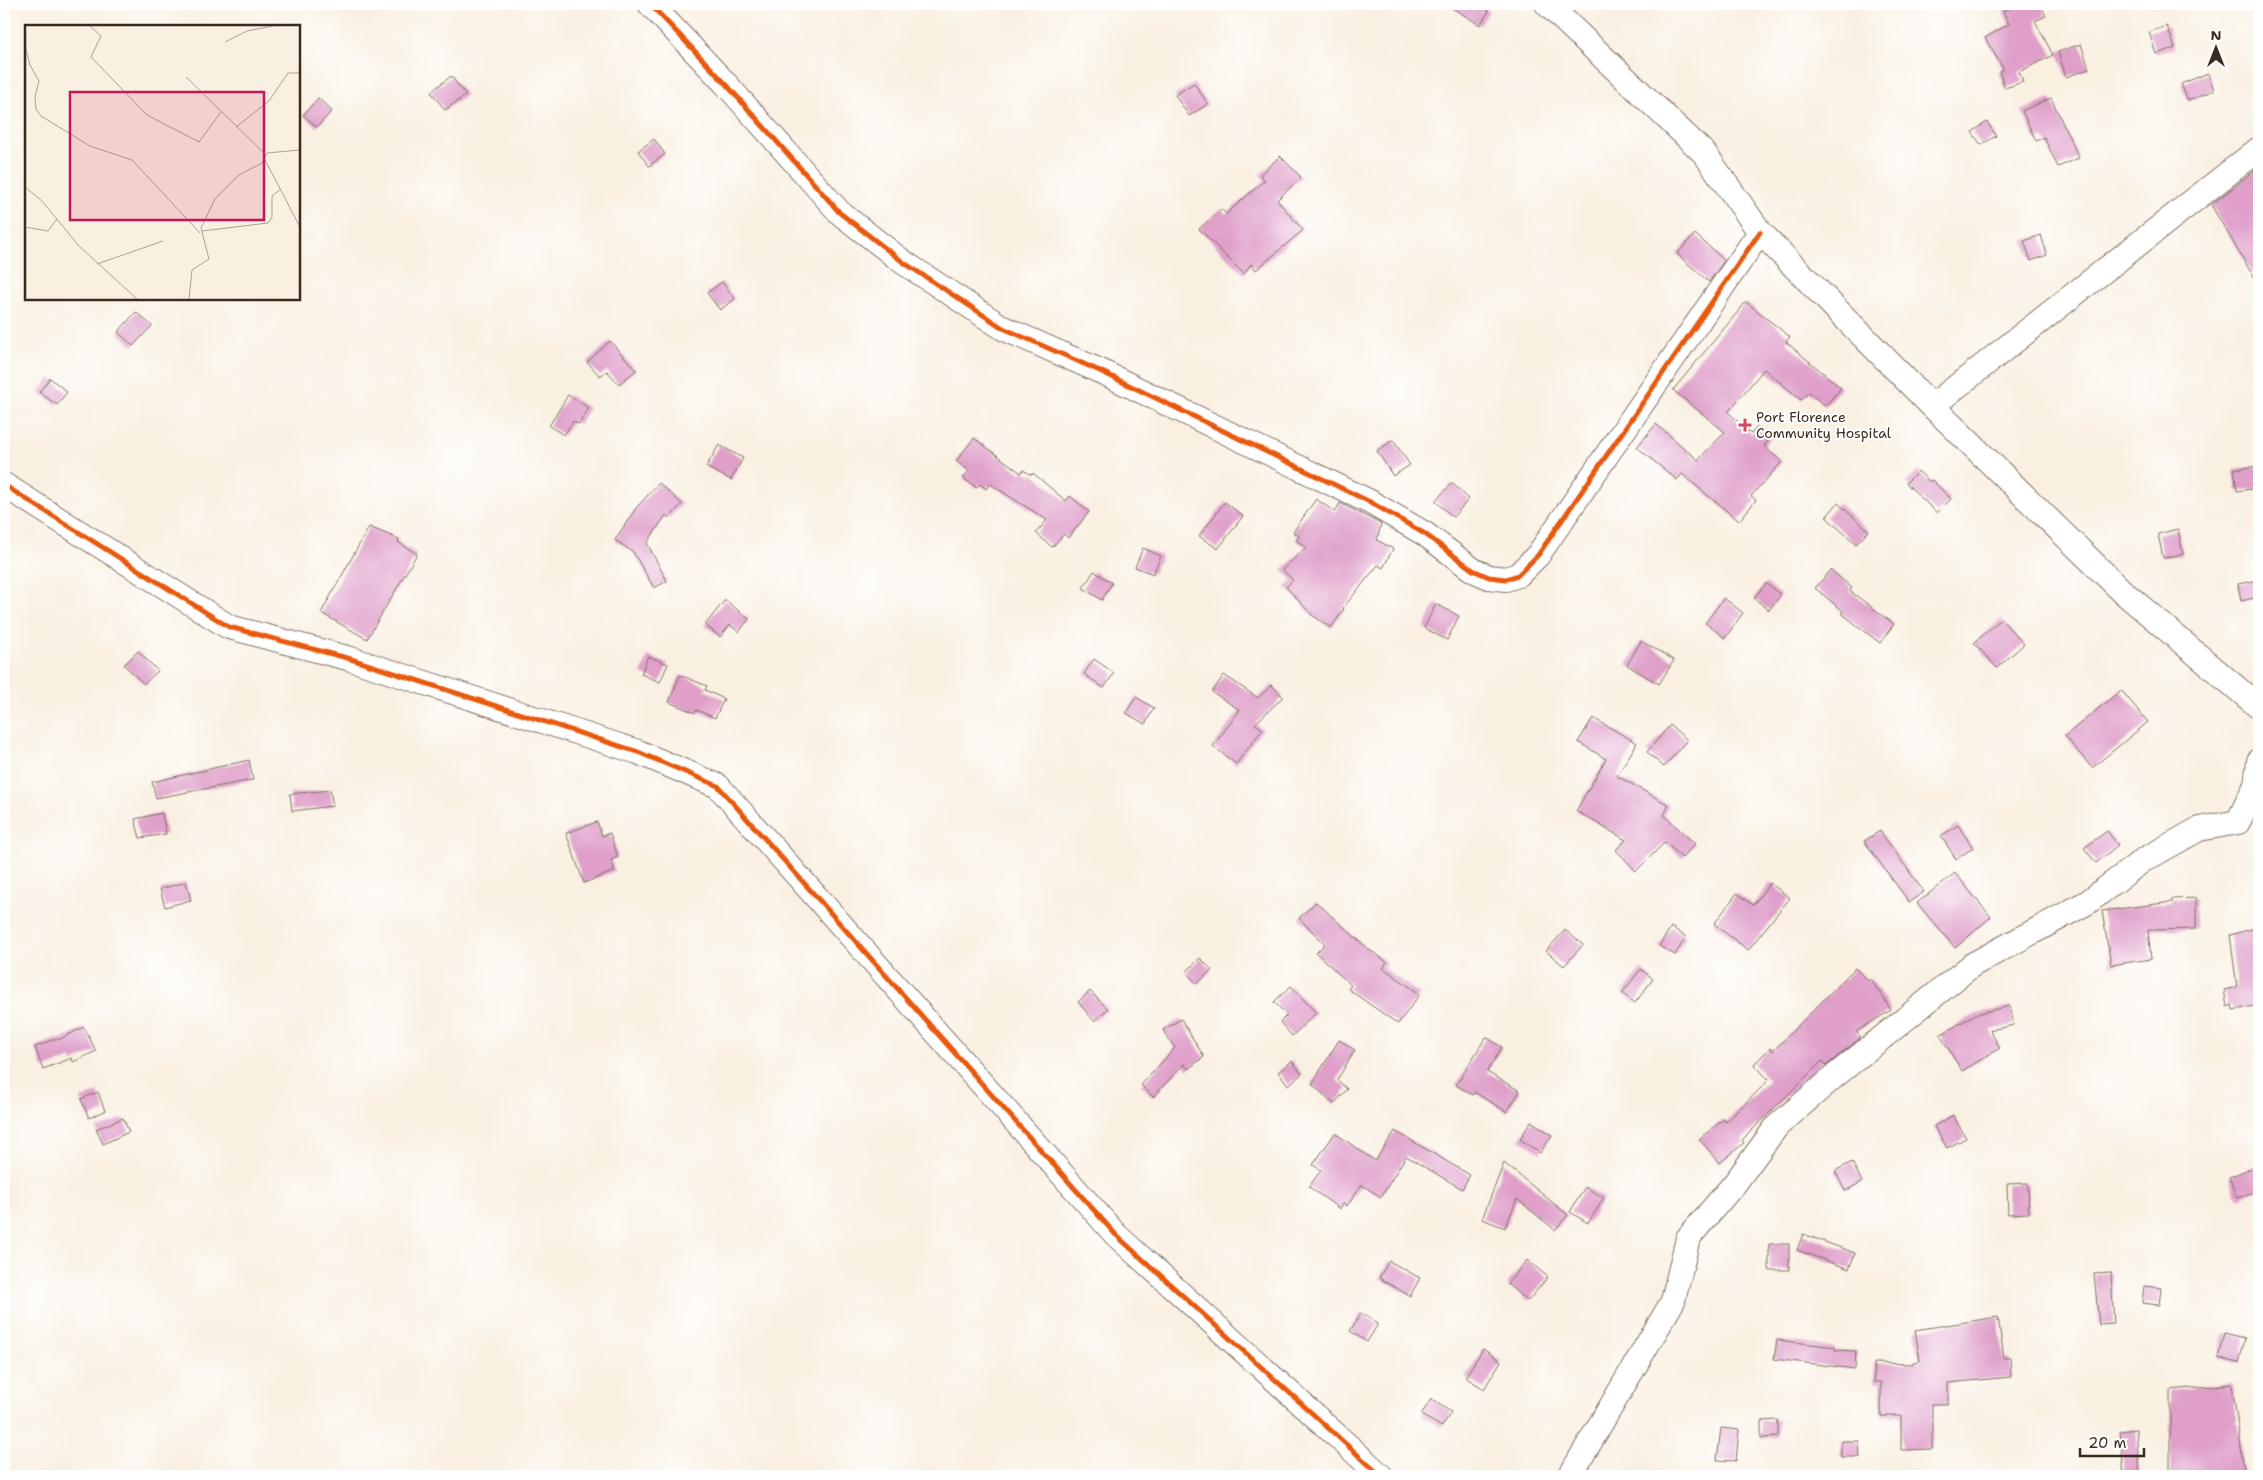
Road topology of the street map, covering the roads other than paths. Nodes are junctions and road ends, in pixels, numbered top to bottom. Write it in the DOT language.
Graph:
graph roads {
  1 [pos="650,4"];
  2 [pos="1547,4"];
  3 [pos="2259,149"];
  4 [pos="1760,232"];
  5 [pos="1932,406"];
  6 [pos="4,485"];
  7 [pos="2259,707"];
  8 [pos="2259,761"];
  9 [pos="1380,1476"];
  10 [pos="1570,1476"];
  1 -- 4 [label="street"];
  2 -- 4 [label="street"];
  3 -- 5 [label="street"];
  4 -- 5 [label="street"];
  5 -- 7 [label="street"];
  6 -- 9 [label="street"];
  8 -- 10 [label="street"];
}
